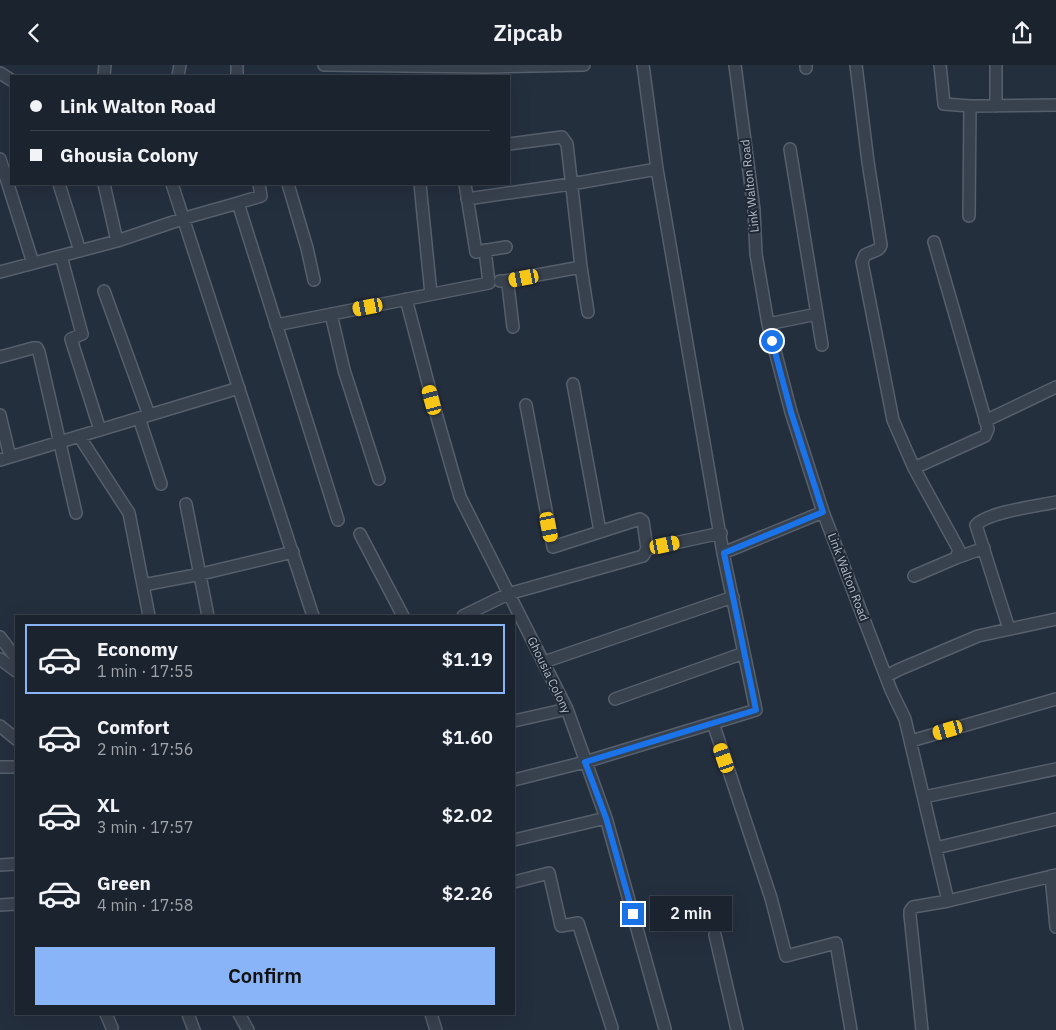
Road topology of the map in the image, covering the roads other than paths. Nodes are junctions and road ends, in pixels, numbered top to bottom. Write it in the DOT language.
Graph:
graph roads {
  1 [pos="324,65"];
  2 [pos="352,65"];
  3 [pos="584,65"];
  4 [pos="643,65"];
  5 [pos="735,65"];
  6 [pos="856,65"];
  7 [pos="940,65"];
  8 [pos="996,65"];
  9 [pos="487,66"];
  10 [pos="414,69"];
  11 [pos="1056,105"];
  12 [pos="996,106"];
  13 [pos="970,107"];
  14 [pos="510,144"];
  15 [pos="790,149"];
  16 [pos="0,159"];
  17 [pos="657,169"];
  18 [pos="571,184"];
  19 [pos="59,185"];
  20 [pos="104,185"];
  21 [pos="172,185"];
  22 [pos="259,185"];
  23 [pos="288,185"];
  24 [pos="420,185"];
  25 [pos="465,185"];
  26 [pos="467,199"];
  27 [pos="238,203"];
  28 [pos="969,215"];
  29 [pos="184,218"];
  30 [pos="117,241"];
  31 [pos="934,242"];
  32 [pos="506,247"];
  33 [pos="485,250"];
  34 [pos="80,251"];
  35 [pos="60,256"];
  36 [pos="32,263"];
  37 [pos="581,267"];
  38 [pos="0,272"];
  39 [pos="314,280"];
  40 [pos="505,281"];
  41 [pos="489,283"];
  42 [pos="104,291"];
  43 [pos="431,294"];
  44 [pos="406,299"];
  45 [pos="588,312"];
  46 [pos="331,314"];
  47 [pos="817,314"];
  48 [pos="768,324"];
  49 [pos="276,325"];
  50 [pos="513,327"];
  51 [pos="822,345"];
  52 [pos="0,357"];
  53 [pos="573,384"];
  54 [pos="1056,387"];
  55 [pos="239,388"];
  56 [pos="526,405"];
  57 [pos="0,415"];
  58 [pos="144,416"];
  59 [pos="985,421"];
  60 [pos="100,430"];
  61 [pos="79,436"];
  62 [pos="60,442"];
  63 [pos="5,458"];
  64 [pos="914,468"];
  65 [pos="379,479"];
  66 [pos="161,484"];
  67 [pos="1056,502"];
  68 [pos="186,504"];
  69 [pos="823,512"];
  70 [pos="76,513"];
  71 [pos="338,520"];
  72 [pos="600,531"];
  73 [pos="721,533"];
  74 [pos="360,534"];
  75 [pos="984,548"];
  76 [pos="647,549"];
  77 [pos="293,552"];
  78 [pos="724,553"];
  79 [pos="956,558"];
  80 [pos="201,574"];
  81 [pos="914,576"];
  82 [pos="143,585"];
  83 [pos="508,594"];
  84 [pos="733,597"];
  85 [pos="149,615"];
  86 [pos="208,615"];
  87 [pos="313,615"];
  88 [pos="402,615"];
  89 [pos="464,615"];
  90 [pos="1056,619"];
  91 [pos="1009,629"];
  92 [pos="0,637"];
  93 [pos="744,653"];
  94 [pos="15,657"];
  95 [pos="0,659"];
  96 [pos="544,662"];
  97 [pos="15,670"];
  98 [pos="887,676"];
  99 [pos="615,699"];
  100 [pos="1056,699"];
  101 [pos="567,709"];
  102 [pos="515,721"];
  103 [pos="713,723"];
  104 [pos="0,726"];
  105 [pos="15,738"];
  106 [pos="911,741"];
  107 [pos="585,762"];
  108 [pos="0,767"];
  109 [pos="15,767"];
  110 [pos="1056,769"];
  111 [pos="515,780"];
  112 [pos="924,797"];
  113 [pos="606,818"];
  114 [pos="1056,819"];
  115 [pos="515,840"];
  116 [pos="936,848"];
  117 [pos="15,863"];
  118 [pos="0,865"];
  119 [pos="1054,875"];
  120 [pos="515,882"];
  121 [pos="948,901"];
  122 [pos="15,904"];
  123 [pos="0,905"];
  124 [pos="1056,927"];
  125 [pos="715,935"];
  126 [pos="106,1015"];
  127 [pos="188,1015"];
  128 [pos="240,1015"];
  129 [pos="431,1015"];
  130 [pos="112,1028"];
  131 [pos="612,1028"];
  132 [pos="665,1029"];
  133 [pos="194,1030"];
  134 [pos="248,1030"];
  135 [pos="436,1030"];
  136 [pos="737,1030"];
  137 [pos="851,1030"];
  138 [pos="922,1030"];
  1 -- 2 [label="street"];
  2 -- 10 [label="street"];
  3 -- 9 [label="street"];
  4 -- 17 [label="street"];
  5 -- 48 [label="street, Link Walton Road"];
  6 -- 64 [label="street"];
  7 -- 13 [label="street"];
  8 -- 12 [label="street"];
  9 -- 10 [label="street"];
  11 -- 12 [label="street"];
  12 -- 13 [label="street"];
  13 -- 28 [label="street"];
  14 -- 18 [label="street"];
  15 -- 47 [label="street"];
  16 -- 36 [label="street"];
  17 -- 18 [label="street"];
  17 -- 73 [label="street"];
  18 -- 26 [label="street"];
  18 -- 37 [label="street"];
  19 -- 34 [label="street"];
  20 -- 30 [label="street"];
  21 -- 29 [label="street"];
  22 -- 27 [label="street"];
  23 -- 39 [label="street"];
  24 -- 43 [label="street"];
  25 -- 26 [label="street"];
  26 -- 33 [label="street"];
  27 -- 29 [label="street"];
  27 -- 49 [label="street"];
  29 -- 30 [label="street"];
  29 -- 55 [label="street"];
  30 -- 34 [label="street"];
  31 -- 59 [label="street"];
  32 -- 33 [label="street"];
  33 -- 41 [label="street"];
  34 -- 35 [label="street"];
  35 -- 36 [label="street"];
  35 -- 60 [label="street"];
  36 -- 38 [label="street"];
  37 -- 40 [label="street"];
  37 -- 45 [label="street"];
  40 -- 41 [label="street"];
  40 -- 50 [label="street"];
  41 -- 43 [label="street"];
  42 -- 58 [label="street"];
  43 -- 44 [label="street"];
  44 -- 46 [label="street"];
  44 -- 83 [label="street, Ghousia Colony"];
  46 -- 49 [label="street"];
  46 -- 65 [label="street"];
  47 -- 48 [label="street"];
  47 -- 51 [label="street"];
  48 -- 69 [label="street, Link Walton Road"];
  49 -- 71 [label="street"];
  52 -- 62 [label="street"];
  53 -- 72 [label="street"];
  54 -- 59 [label="street"];
  55 -- 58 [label="street"];
  55 -- 77 [label="street"];
  56 -- 72 [label="street"];
  57 -- 63 [label="street"];
  58 -- 60 [label="street"];
  58 -- 66 [label="street"];
  59 -- 64 [label="street"];
  60 -- 61 [label="street"];
  61 -- 62 [label="street"];
  61 -- 82 [label="street"];
  62 -- 63 [label="street"];
  62 -- 70 [label="street"];
  64 -- 79 [label="street"];
  67 -- 75 [label="street"];
  68 -- 80 [label="street"];
  69 -- 78 [label="street"];
  69 -- 98 [label="street, Link Walton Road"];
  72 -- 76 [label="street"];
  73 -- 76 [label="street"];
  73 -- 78 [label="street"];
  74 -- 88 [label="street"];
  75 -- 79 [label="street"];
  75 -- 91 [label="street"];
  76 -- 83 [label="street"];
  77 -- 80 [label="street"];
  77 -- 87 [label="street"];
  78 -- 84 [label="street"];
  79 -- 81 [label="street"];
  80 -- 82 [label="street"];
  80 -- 86 [label="street"];
  82 -- 85 [label="street"];
  83 -- 89 [label="street"];
  83 -- 96 [label="street, Ghousia Colony"];
  84 -- 93 [label="street"];
  84 -- 96 [label="street"];
  90 -- 91 [label="street"];
  91 -- 98 [label="street"];
  92 -- 94 [label="street"];
  93 -- 99 [label="street"];
  93 -- 103 [label="street"];
  95 -- 97 [label="street"];
  96 -- 101 [label="street, Ghousia Colony"];
  98 -- 106 [label="street, Link Walton Road"];
  100 -- 106 [label="street"];
  101 -- 102 [label="street"];
  101 -- 107 [label="street, Ghousia Colony"];
  103 -- 107 [label="street"];
  103 -- 137 [label="street"];
  104 -- 105 [label="street"];
  106 -- 112 [label="street, Link Walton Road"];
  107 -- 111 [label="street"];
  107 -- 113 [label="street, Ghousia Colony"];
  108 -- 109 [label="street"];
  110 -- 112 [label="street"];
  112 -- 116 [label="street, Link Walton Road"];
  113 -- 115 [label="street"];
  113 -- 132 [label="street, Ghousia Colony"];
  114 -- 116 [label="street"];
  116 -- 121 [label="street, Link Walton Road"];
  117 -- 118 [label="street"];
  119 -- 121 [label="street"];
  119 -- 124 [label="street"];
  120 -- 131 [label="street"];
  121 -- 138 [label="street"];
  122 -- 123 [label="street"];
  125 -- 136 [label="street"];
  126 -- 130 [label="street"];
  127 -- 133 [label="street"];
  128 -- 134 [label="street"];
  129 -- 135 [label="street"];
}
